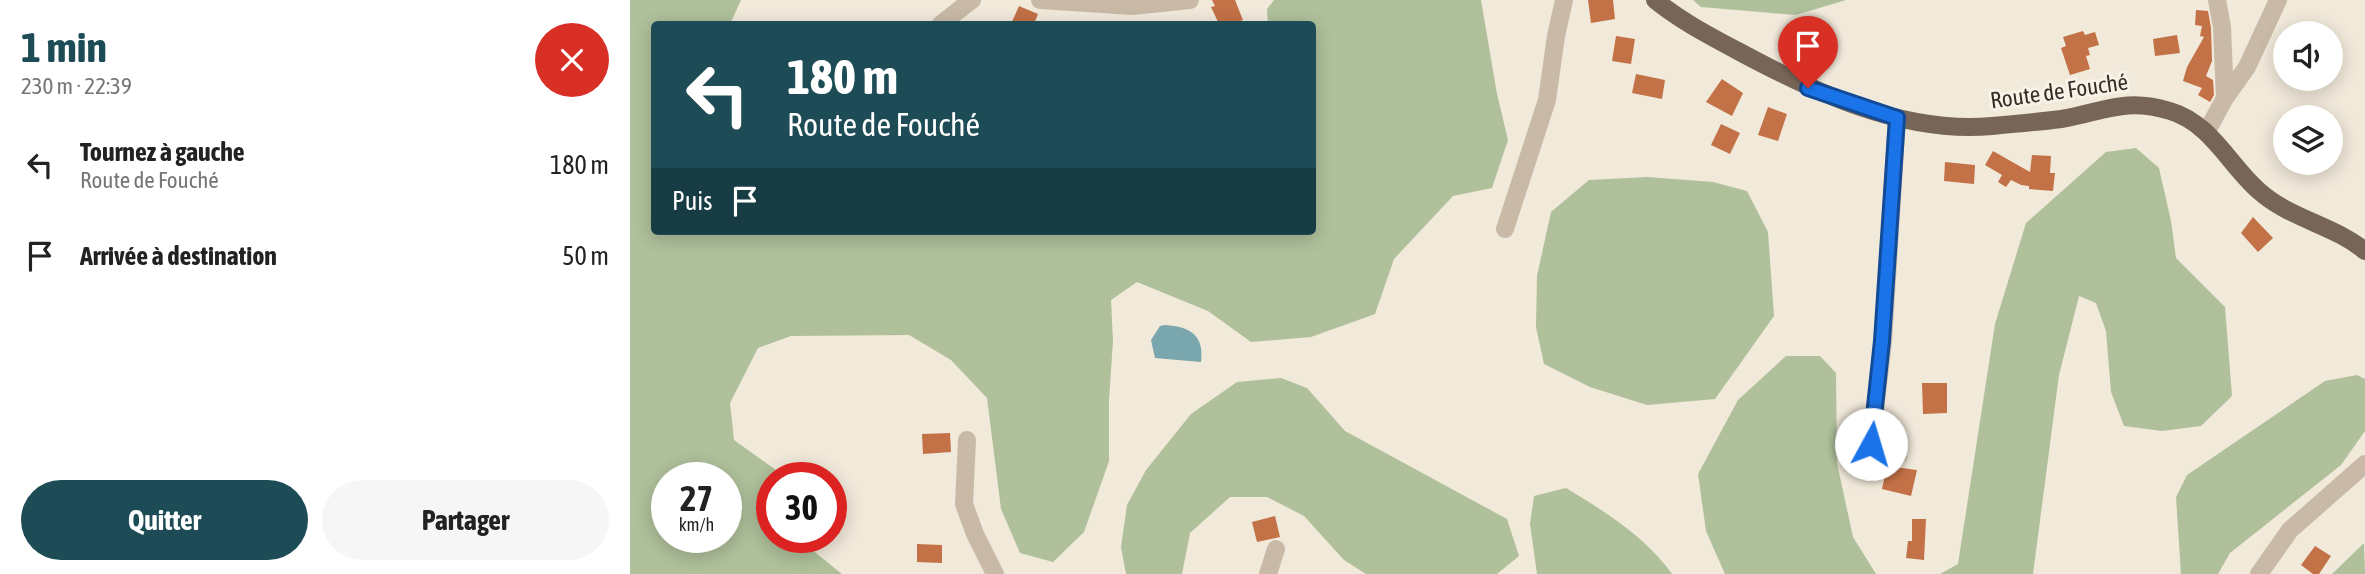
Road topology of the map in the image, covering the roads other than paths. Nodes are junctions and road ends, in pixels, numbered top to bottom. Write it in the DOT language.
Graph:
graph roads {
  1 [pos="972,0"];
  2 [pos="1040,0"];
  3 [pos="1190,0"];
  4 [pos="1564,0"];
  5 [pos="1656,0"];
  6 [pos="2217,0"];
  7 [pos="2278,0"];
  8 [pos="945,21"];
  9 [pos="2225,98"];
  10 [pos="1897,118"];
  11 [pos="2207,131"];
  12 [pos="1505,229"];
  13 [pos="2365,251"];
  14 [pos="967,440"];
  15 [pos="1898,456"];
  16 [pos="2365,464"];
  17 [pos="1276,549"];
  18 [pos="995,574"];
  19 [pos="1268,574"];
  20 [pos="2259,574"];
  1 -- 8 [label="street"];
  2 -- 3 [label="street"];
  4 -- 12 [label="street"];
  5 -- 10 [label="main road, Route de Fouché"];
  6 -- 9 [label="street"];
  7 -- 9 [label="street"];
  9 -- 11 [label="street"];
  10 -- 11 [label="main road, Route de Fouché"];
  10 -- 15 [label="street"];
  11 -- 13 [label="main road, Route de Fouché"];
  14 -- 18 [label="street"];
  16 -- 20 [label="street"];
  17 -- 19 [label="street"];
}
